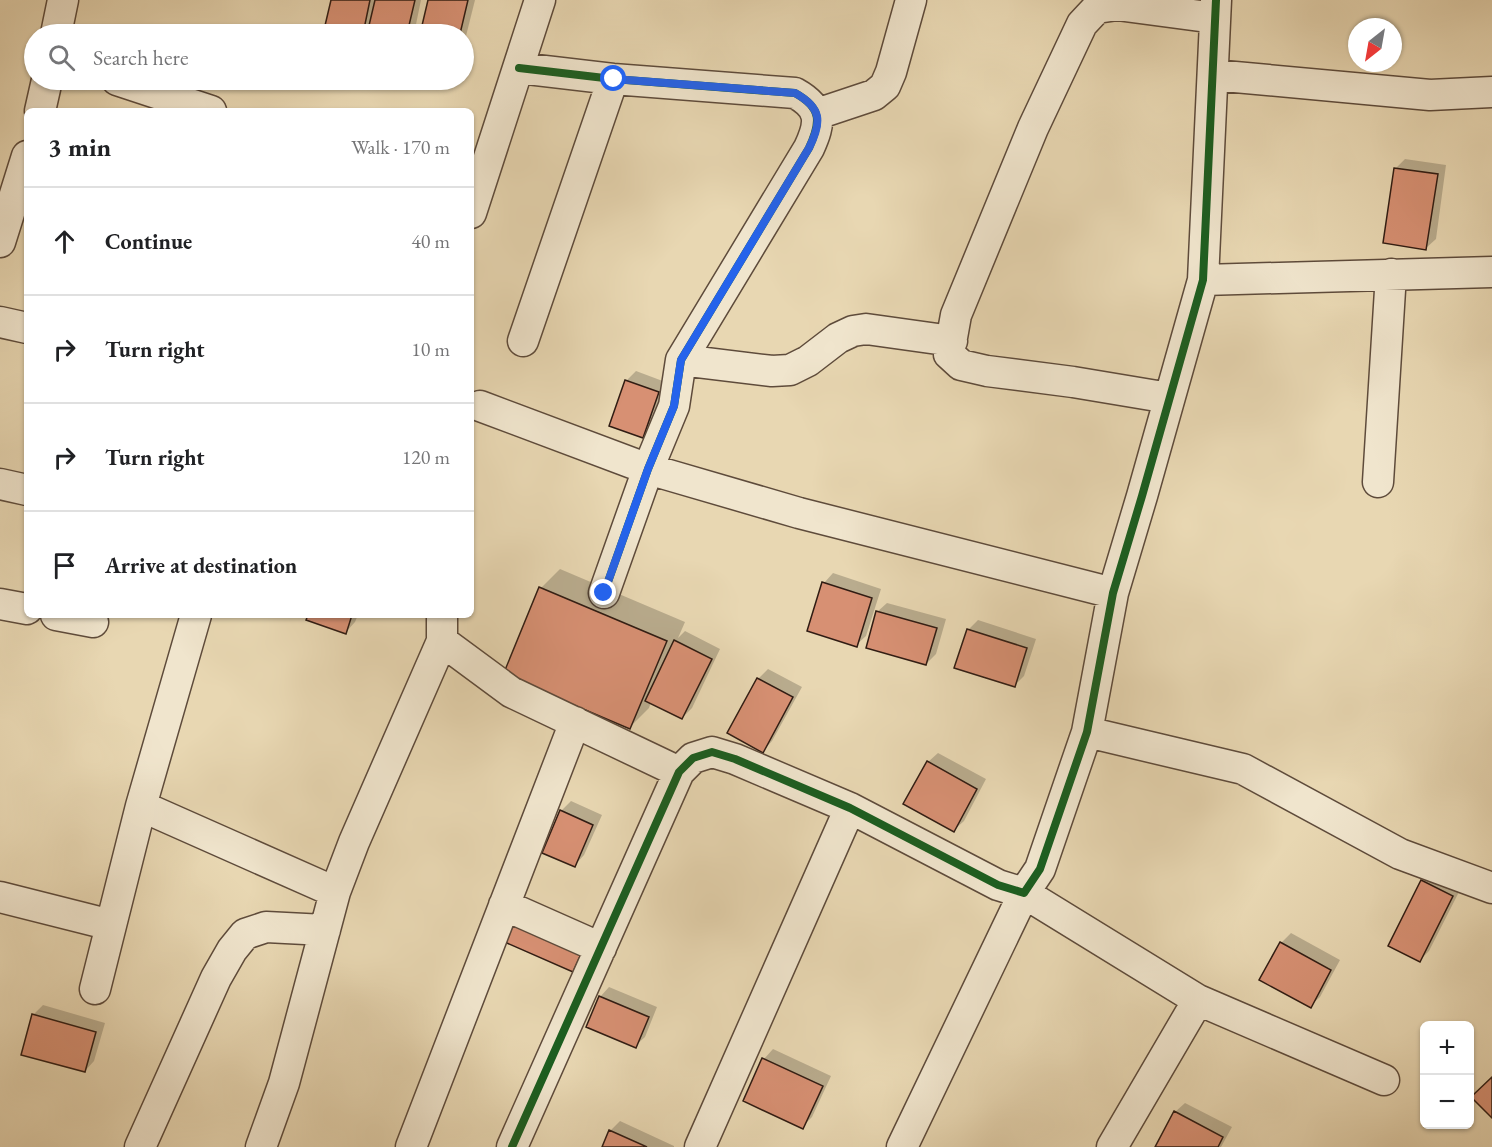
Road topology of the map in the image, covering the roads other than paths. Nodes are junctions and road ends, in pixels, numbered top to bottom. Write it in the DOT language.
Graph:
graph roads {
  1 [pos="63,0"];
  2 [pos="540,0"];
  3 [pos="911,0"];
  4 [pos="1215,9"];
  5 [pos="58,24"];
  6 [pos="519,68"];
  7 [pos="1213,75"];
  8 [pos="614,79"];
  9 [pos="45,90"];
  10 [pos="147,90"];
  11 [pos="1492,92"];
  12 [pos="41,108"];
  13 [pos="202,108"];
  14 [pos="817,114"];
  15 [pos="24,166"];
  16 [pos="474,198"];
  17 [pos="0,242"];
  18 [pos="1492,272"];
  19 [pos="1391,274"];
  20 [pos="1203,280"];
  21 [pos="0,322"];
  22 [pos="24,327"];
  23 [pos="523,341"];
  24 [pos="952,341"];
  25 [pos="681,360"];
  26 [pos="1169,398"];
  27 [pos="480,406"];
  28 [pos="648,469"];
  29 [pos="1378,482"];
  30 [pos="0,484"];
  31 [pos="24,489"];
  32 [pos="604,593"];
  33 [pos="1113,593"];
  34 [pos="0,604"];
  35 [pos="24,608"];
  36 [pos="72,618"];
  37 [pos="195,618"];
  38 [pos="93,622"];
  39 [pos="442,628"];
  40 [pos="575,722"];
  41 [pos="1087,732"];
  42 [pos="679,772"];
  43 [pos="141,806"];
  44 [pos="850,808"];
  45 [pos="1492,888"];
  46 [pos="335,892"];
  47 [pos="1024,893"];
  48 [pos="0,897"];
  49 [pos="504,905"];
  50 [pos="111,925"];
  51 [pos="325,930"];
  52 [pos="601,948"];
  53 [pos="95,989"];
  54 [pos="1198,1000"];
  55 [pos="1384,1080"];
  56 [pos="140,1147"];
  57 [pos="261,1147"];
  58 [pos="411,1147"];
  59 [pos="512,1147"];
  60 [pos="700,1147"];
  61 [pos="902,1147"];
  62 [pos="1112,1147"];
  1 -- 5 [label="street"];
  2 -- 6 [label="street"];
  3 -- 14 [label="street"];
  4 -- 7 [label="street"];
  4 -- 24 [label="street"];
  6 -- 8 [label="street"];
  6 -- 16 [label="street"];
  7 -- 11 [label="street"];
  7 -- 20 [label="street"];
  8 -- 14 [label="street"];
  8 -- 23 [label="street"];
  9 -- 12 [label="street"];
  10 -- 13 [label="street"];
  14 -- 25 [label="street"];
  15 -- 17 [label="street"];
  18 -- 19 [label="street"];
  19 -- 20 [label="street"];
  19 -- 29 [label="street"];
  20 -- 26 [label="street"];
  21 -- 22 [label="street"];
  24 -- 25 [label="street"];
  24 -- 26 [label="street"];
  25 -- 28 [label="street"];
  26 -- 33 [label="street"];
  27 -- 28 [label="street"];
  28 -- 32 [label="street"];
  28 -- 33 [label="street"];
  30 -- 31 [label="street"];
  33 -- 41 [label="street"];
  34 -- 35 [label="street"];
  36 -- 38 [label="street"];
  37 -- 43 [label="street"];
  39 -- 40 [label="street"];
  39 -- 46 [label="street"];
  40 -- 42 [label="street"];
  40 -- 49 [label="street"];
  41 -- 45 [label="street"];
  41 -- 47 [label="street"];
  42 -- 44 [label="street"];
  42 -- 52 [label="street"];
  43 -- 46 [label="street"];
  43 -- 50 [label="street"];
  44 -- 47 [label="street"];
  44 -- 60 [label="street"];
  46 -- 51 [label="street"];
  47 -- 54 [label="street"];
  47 -- 61 [label="street"];
  48 -- 50 [label="street"];
  49 -- 52 [label="street"];
  49 -- 58 [label="street"];
  50 -- 53 [label="street"];
  51 -- 56 [label="street"];
  51 -- 57 [label="street"];
  52 -- 59 [label="street"];
  54 -- 55 [label="street"];
  54 -- 62 [label="street"];
}
